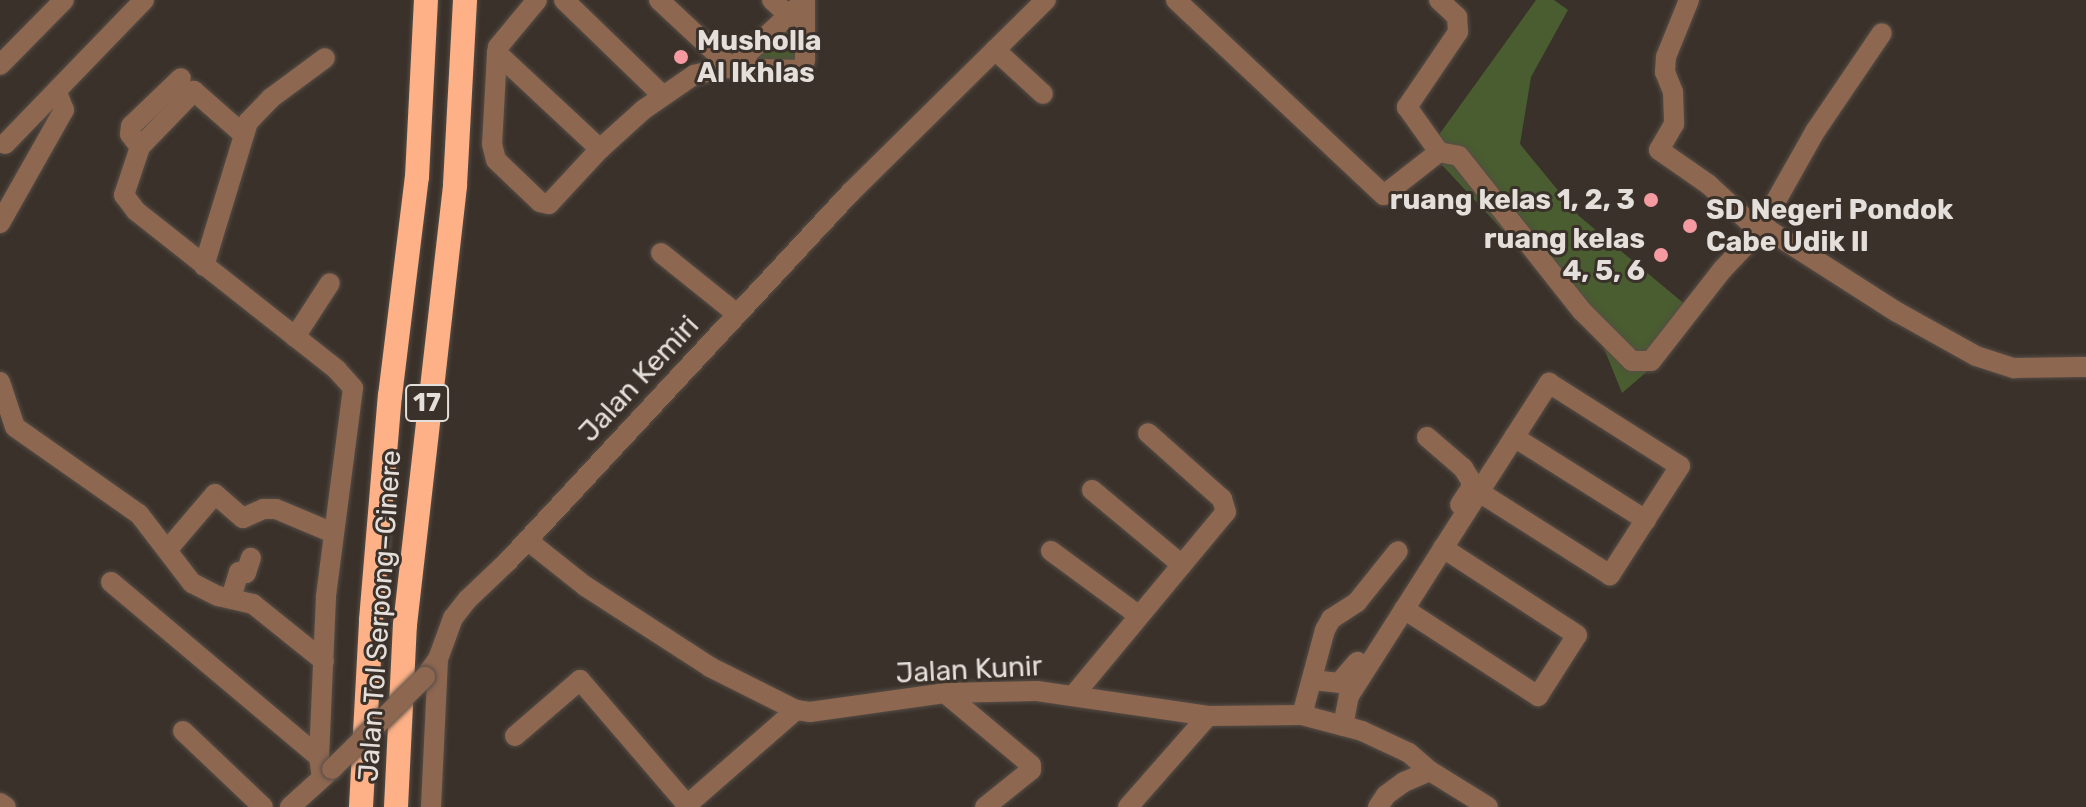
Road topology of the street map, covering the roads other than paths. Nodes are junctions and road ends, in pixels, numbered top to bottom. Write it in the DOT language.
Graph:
graph roads {
  1 [pos="64,0"];
  2 [pos="426,0"];
  3 [pos="465,0"];
  4 [pos="537,0"];
  5 [pos="564,0"];
  6 [pos="659,0"];
  7 [pos="772,0"];
  8 [pos="805,0"];
  9 [pos="1176,0"];
  10 [pos="1439,0"];
  11 [pos="1689,0"];
  12 [pos="139,2"];
  13 [pos="1041,2"];
  14 [pos="790,17"];
  15 [pos="1882,33"];
  16 [pos="995,50"];
  17 [pos="497,53"];
  18 [pos="325,58"];
  19 [pos="0,65"];
  20 [pos="732,68"];
  21 [pos="181,78"];
  22 [pos="57,93"];
  23 [pos="1043,94"];
  24 [pos="663,96"];
  25 [pos="244,135"];
  26 [pos="2,142"];
  27 [pos="140,147"];
  28 [pos="600,149"];
  29 [pos="1439,152"];
  30 [pos="34,161"];
  31 [pos="0,223"];
  32 [pos="1759,231"];
  33 [pos="661,253"];
  34 [pos="204,266"];
  35 [pos="330,283"];
  36 [pos="737,314"];
  37 [pos="295,337"];
  38 [pos="2086,367"];
  39 [pos="0,382"];
  40 [pos="1148,433"];
  41 [pos="1427,437"];
  42 [pos="1514,437"];
  43 [pos="1092,490"];
  44 [pos="1479,492"];
  45 [pos="1646,520"];
  46 [pos="333,533"];
  47 [pos="527,540"];
  48 [pos="1443,548"];
  49 [pos="168,549"];
  50 [pos="1051,551"];
  51 [pos="1398,551"];
  52 [pos="251,558"];
  53 [pos="1182,565"];
  54 [pos="111,582"];
  55 [pos="231,598"];
  56 [pos="1404,609"];
  57 [pos="1138,615"];
  58 [pos="172,648"];
  59 [pos="438,659"];
  60 [pos="324,661"];
  61 [pos="1312,680"];
  62 [pos="945,693"];
  63 [pos="1073,696"];
  64 [pos="796,710"];
  65 [pos="1302,715"];
  66 [pos="1208,716"];
  67 [pos="1343,726"];
  68 [pos="183,731"];
  69 [pos="515,736"];
  70 [pos="323,769"];
  71 [pos="1430,771"];
  72 [pos="0,803"];
  73 [pos="688,806"];
  74 [pos="6,807"];
  75 [pos="263,807"];
  76 [pos="290,807"];
  77 [pos="361,807"];
  78 [pos="396,807"];
  79 [pos="431,807"];
  80 [pos="985,807"];
  81 [pos="1128,807"];
  82 [pos="1378,807"];
  83 [pos="1488,807"];
  1 -- 19 [label="street"];
  2 -- 77 [label="highway, Jalan Tol Serpong–Cinere / 17"];
  3 -- 78 [label="highway, Jalan Tol Serpong–Cinere / 17"];
  4 -- 17 [label="street"];
  5 -- 24 [label="street"];
  6 -- 20 [label="street"];
  7 -- 14 [label="street"];
  8 -- 14 [label="street"];
  8 -- 20 [label="street"];
  9 -- 29 [label="street"];
  10 -- 29 [label="street"];
  11 -- 32 [label="street"];
  12 -- 22 [label="street"];
  13 -- 16 [label="street, Jalan Kemiri"];
  14 -- 20 [label="street"];
  15 -- 32 [label="street"];
  16 -- 23 [label="street"];
  16 -- 36 [label="street, Jalan Kemiri"];
  17 -- 28 [label="street"];
  17 -- 28 [label="street"];
  18 -- 25 [label="street"];
  20 -- 24 [label="street"];
  21 -- 27 [label="street"];
  22 -- 26 [label="street"];
  22 -- 30 [label="street"];
  24 -- 28 [label="street"];
  25 -- 27 [label="street"];
  25 -- 34 [label="street"];
  26 -- 30 [label="street"];
  27 -- 34 [label="street"];
  29 -- 32 [label="street"];
  30 -- 31 [label="street"];
  32 -- 38 [label="street"];
  33 -- 36 [label="street"];
  34 -- 37 [label="street"];
  35 -- 37 [label="street"];
  36 -- 47 [label="street, Jalan Kemiri"];
  37 -- 46 [label="street"];
  39 -- 49 [label="street"];
  40 -- 53 [label="street"];
  41 -- 61 [label="street"];
  42 -- 44 [label="street"];
  42 -- 45 [label="street"];
  42 -- 45 [label="street"];
  43 -- 53 [label="street"];
  44 -- 45 [label="street"];
  44 -- 48 [label="street"];
  46 -- 49 [label="street"];
  46 -- 60 [label="street"];
  47 -- 59 [label="street, Jalan Kemiri"];
  47 -- 64 [label="street, Jalan Kunir"];
  48 -- 56 [label="street"];
  48 -- 56 [label="street"];
  49 -- 55 [label="street"];
  50 -- 57 [label="street"];
  51 -- 61 [label="street"];
  52 -- 55 [label="street"];
  53 -- 57 [label="street"];
  54 -- 70 [label="street"];
  55 -- 60 [label="street"];
  56 -- 67 [label="street"];
  57 -- 63 [label="street"];
  58 -- 70 [label="street"];
  59 -- 70 [label="street, Jalan Kemiri, bridge"];
  59 -- 79 [label="street"];
  60 -- 70 [label="street"];
  61 -- 65 [label="street"];
  62 -- 63 [label="street, Jalan Kunir"];
  62 -- 64 [label="street, Jalan Kunir"];
  62 -- 80 [label="street"];
  63 -- 66 [label="street, Jalan Kunir"];
  64 -- 73 [label="street"];
  65 -- 66 [label="street, Jalan Kunir"];
  65 -- 67 [label="street, Jalan Kunir"];
  66 -- 81 [label="street"];
  67 -- 71 [label="street, Jalan Kunir"];
  68 -- 75 [label="street"];
  69 -- 73 [label="street"];
  70 -- 76 [label="street, Jalan Kemiri"];
  71 -- 82 [label="street"];
  71 -- 83 [label="street, Jalan Kunir"];
  72 -- 74 [label="street"];
}
